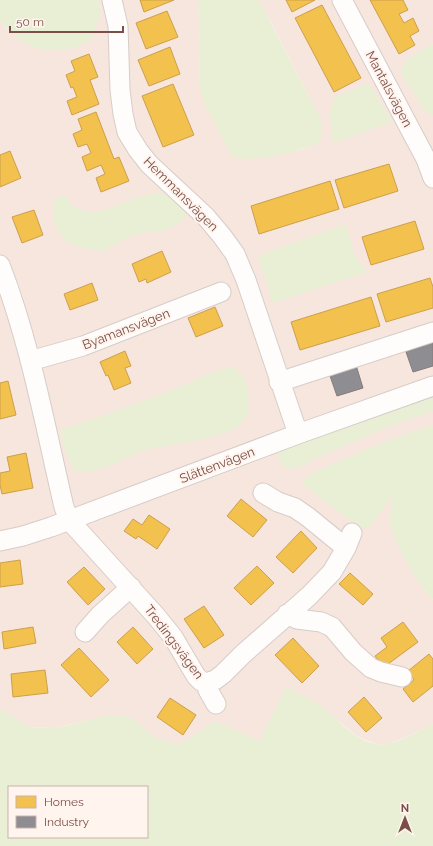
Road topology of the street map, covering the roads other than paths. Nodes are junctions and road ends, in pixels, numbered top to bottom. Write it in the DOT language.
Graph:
graph roads {
  1 [pos="112,0"];
  2 [pos="342,0"];
  3 [pos="433,178"];
  4 [pos="0,265"];
  5 [pos="221,292"];
  6 [pos="433,332"];
  7 [pos="30,361"];
  8 [pos="280,382"];
  9 [pos="433,386"];
  10 [pos="298,434"];
  11 [pos="264,493"];
  12 [pos="70,520"];
  13 [pos="0,542"];
  14 [pos="132,587"];
  15 [pos="287,614"];
  16 [pos="85,632"];
  17 [pos="402,677"];
  18 [pos="206,683"];
  19 [pos="216,704"];
  1 -- 8 [label="street, Hemmansvägen"];
  2 -- 3 [label="street, Mantalsvägen"];
  4 -- 7 [label="street"];
  5 -- 7 [label="street, Byamansvägen"];
  6 -- 8 [label="street"];
  7 -- 12 [label="street"];
  8 -- 10 [label="street, Hemmansvägen"];
  9 -- 10 [label="street, Slättenvägen"];
  10 -- 12 [label="street, Slättenvägen"];
  11 -- 15 [label="street, Tredingsvägen"];
  12 -- 13 [label="street, Slättenvägen"];
  12 -- 14 [label="street, Tredingsvägen"];
  14 -- 16 [label="street"];
  14 -- 18 [label="street, Tredingsvägen"];
  15 -- 17 [label="street"];
  15 -- 18 [label="street, Tredingsvägen"];
  18 -- 19 [label="street"];
}
